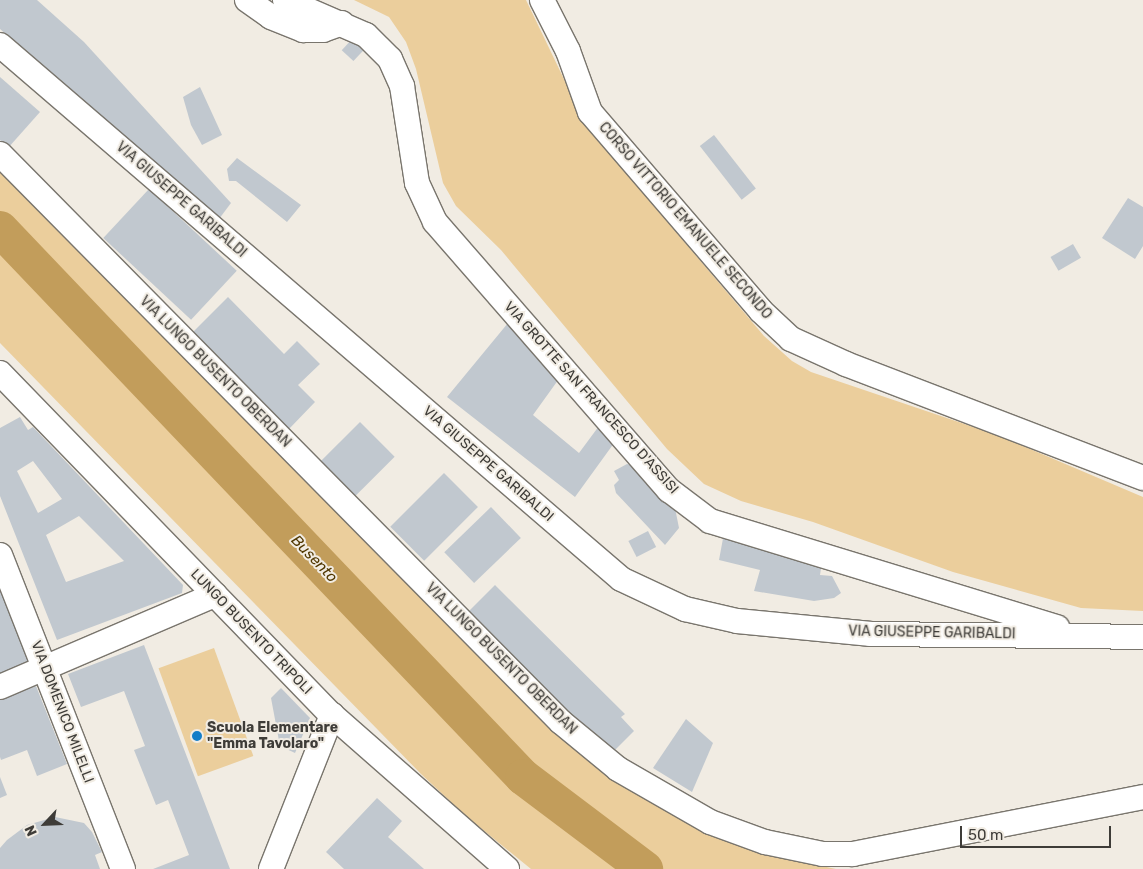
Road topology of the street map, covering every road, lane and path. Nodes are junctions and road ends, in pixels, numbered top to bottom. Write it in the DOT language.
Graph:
graph roads {
  1 [pos="247,0"];
  2 [pos="285,0"];
  3 [pos="542,0"];
  4 [pos="342,23"];
  5 [pos="0,45"];
  6 [pos="0,154"];
  7 [pos="3,381"];
  8 [pos="1143,478"];
  9 [pos="0,555"];
  10 [pos="215,595"];
  11 [pos="1080,634"];
  12 [pos="1143,637"];
  13 [pos="45,668"];
  14 [pos="0,687"];
  15 [pos="332,715"];
  16 [pos="1143,796"];
  17 [pos="123,869"];
  18 [pos="271,869"];
  19 [pos="506,869"];
  1 -- 4 [label="street"];
  2 -- 4 [label="street, VIA GROTTE SAN FRANCESCO D'ASSISI"];
  3 -- 8 [label="street, CORSO VITTORIO EMANUELE SECONDO"];
  4 -- 11 [label="street, VIA GROTTE SAN FRANCESCO D'ASSISI"];
  5 -- 11 [label="street, VIA GIUSEPPE GARIBALDI"];
  6 -- 16 [label="street, VIA LUNGO BUSENTO OBERDAN"];
  7 -- 10 [label="street, LUNGO BUSENTO TRIPOLI"];
  9 -- 13 [label="street, VIA DOMENICO MILELLI"];
  10 -- 13 [label="street"];
  10 -- 15 [label="street, LUNGO BUSENTO TRIPOLI"];
  11 -- 12 [label="street"];
  13 -- 14 [label="street"];
  13 -- 17 [label="street, VIA DOMENICO MILELLI"];
  15 -- 18 [label="street"];
  15 -- 19 [label="street, LUNGO BUSENTO TRIPOLI"];
}
